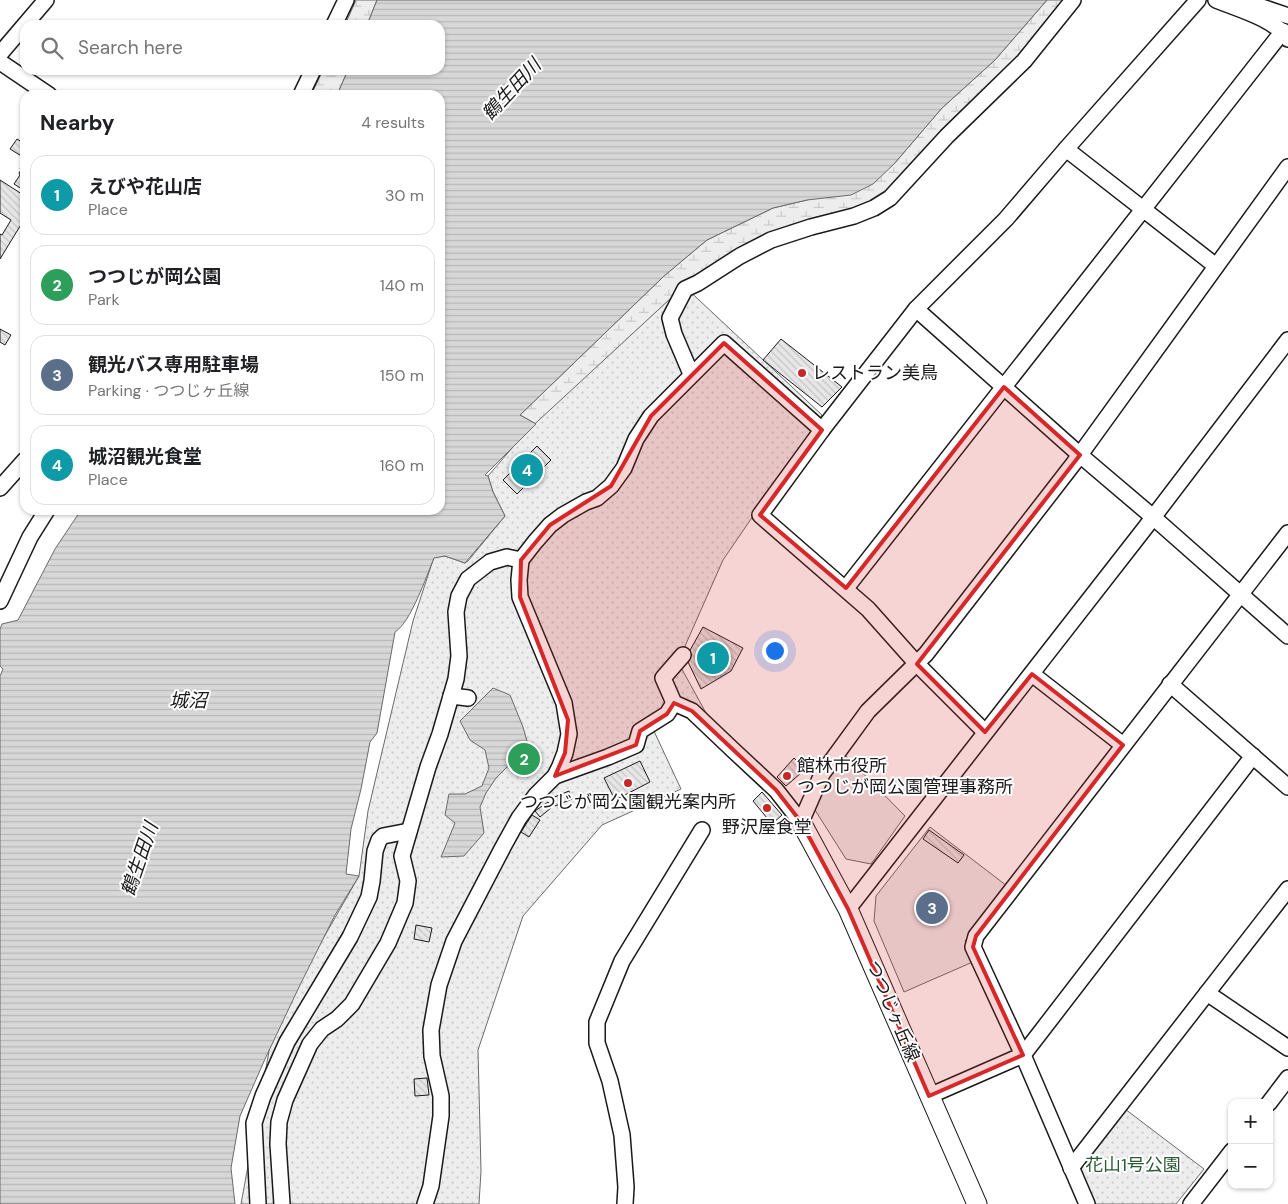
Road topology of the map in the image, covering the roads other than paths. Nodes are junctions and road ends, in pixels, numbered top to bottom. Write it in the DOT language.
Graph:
graph roads {
  1 [pos="46,0"];
  2 [pos="346,0"];
  3 [pos="1073,0"];
  4 [pos="1198,0"];
  5 [pos="1216,0"];
  6 [pos="1243,0"];
  7 [pos="1288,16"];
  8 [pos="29,20"];
  9 [pos="336,20"];
  10 [pos="20,31"];
  11 [pos="1286,35"];
  12 [pos="0,54"];
  13 [pos="0,62"];
  14 [pos="311,75"];
  15 [pos="42,90"];
  16 [pos="303,90"];
  17 [pos="1066,149"];
  18 [pos="1288,167"];
  19 [pos="1143,208"];
  20 [pos="1216,266"];
  21 [pos="916,309"];
  22 [pos="1288,340"];
  23 [pos="691,374"];
  24 [pos="1004,387"];
  25 [pos="822,430"];
  26 [pos="1080,455"];
  27 [pos="20,466"];
  28 [pos="0,488"];
  29 [pos="44,515"];
  30 [pos="1153,517"];
  31 [pos="1288,533"];
  32 [pos="521,560"];
  33 [pos="846,588"];
  34 [pos="1240,594"];
  35 [pos="0,601"];
  36 [pos="1288,636"];
  37 [pos="682,654"];
  38 [pos="917,664"];
  39 [pos="1032,674"];
  40 [pos="1170,684"];
  41 [pos="451,696"];
  42 [pos="468,698"];
  43 [pos="674,703"];
  44 [pos="985,732"];
  45 [pos="1123,745"];
  46 [pos="1253,756"];
  47 [pos="554,776"];
  48 [pos="1288,787"];
  49 [pos="801,822"];
  50 [pos="702,830"];
  51 [pos="409,831"];
  52 [pos="1288,889"];
  53 [pos="848,909"];
  54 [pos="1208,993"];
  55 [pos="1288,1048"];
  56 [pos="1023,1055"];
  57 [pos="1288,1078"];
  58 [pos="929,1096"];
  59 [pos="1272,1099"];
  60 [pos="1228,1157"];
  61 [pos="1071,1168"];
  62 [pos="258,1204"];
  63 [pos="282,1204"];
  64 [pos="425,1204"];
  65 [pos="626,1204"];
  66 [pos="977,1204"];
  67 [pos="1087,1204"];
  68 [pos="1191,1204"];
  1 -- 8 [label="street"];
  2 -- 9 [label="street"];
  3 -- 23 [label="street"];
  4 -- 17 [label="street"];
  5 -- 11 [label="street"];
  6 -- 7 [label="street"];
  10 -- 12 [label="street"];
  11 -- 19 [label="street"];
  13 -- 15 [label="street"];
  14 -- 16 [label="street"];
  17 -- 19 [label="street"];
  17 -- 21 [label="street"];
  18 -- 20 [label="street"];
  19 -- 20 [label="street"];
  19 -- 24 [label="street"];
  20 -- 26 [label="street"];
  21 -- 24 [label="street"];
  21 -- 25 [label="street"];
  22 -- 30 [label="street"];
  23 -- 25 [label="street"];
  23 -- 32 [label="street"];
  24 -- 26 [label="street"];
  24 -- 33 [label="street"];
  25 -- 33 [label="street"];
  26 -- 30 [label="street"];
  26 -- 38 [label="street"];
  27 -- 28 [label="street"];
  29 -- 35 [label="street"];
  30 -- 34 [label="street"];
  30 -- 39 [label="street"];
  31 -- 34 [label="street"];
  32 -- 41 [label="street"];
  32 -- 47 [label="street"];
  33 -- 38 [label="street"];
  34 -- 36 [label="street"];
  34 -- 40 [label="street"];
  37 -- 43 [label="street"];
  38 -- 44 [label="street"];
  38 -- 49 [label="street"];
  39 -- 44 [label="street"];
  39 -- 45 [label="street"];
  40 -- 45 [label="street"];
  40 -- 46 [label="street"];
  41 -- 42 [label="street"];
  41 -- 51 [label="street"];
  43 -- 47 [label="street"];
  43 -- 49 [label="street"];
  44 -- 53 [label="street"];
  45 -- 56 [label="street"];
  46 -- 48 [label="street"];
  46 -- 56 [label="street"];
  47 -- 64 [label="street"];
  49 -- 53 [label="main road, つつじヶ丘線"];
  50 -- 65 [label="street"];
  51 -- 62 [label="street"];
  51 -- 63 [label="street"];
  52 -- 54 [label="street"];
  53 -- 58 [label="main road, つつじヶ丘線"];
  54 -- 55 [label="street"];
  54 -- 61 [label="street"];
  56 -- 58 [label="street"];
  56 -- 61 [label="street"];
  57 -- 59 [label="street"];
  58 -- 66 [label="main road, つつじヶ丘線"];
  60 -- 68 [label="street"];
  61 -- 67 [label="street"];
}
